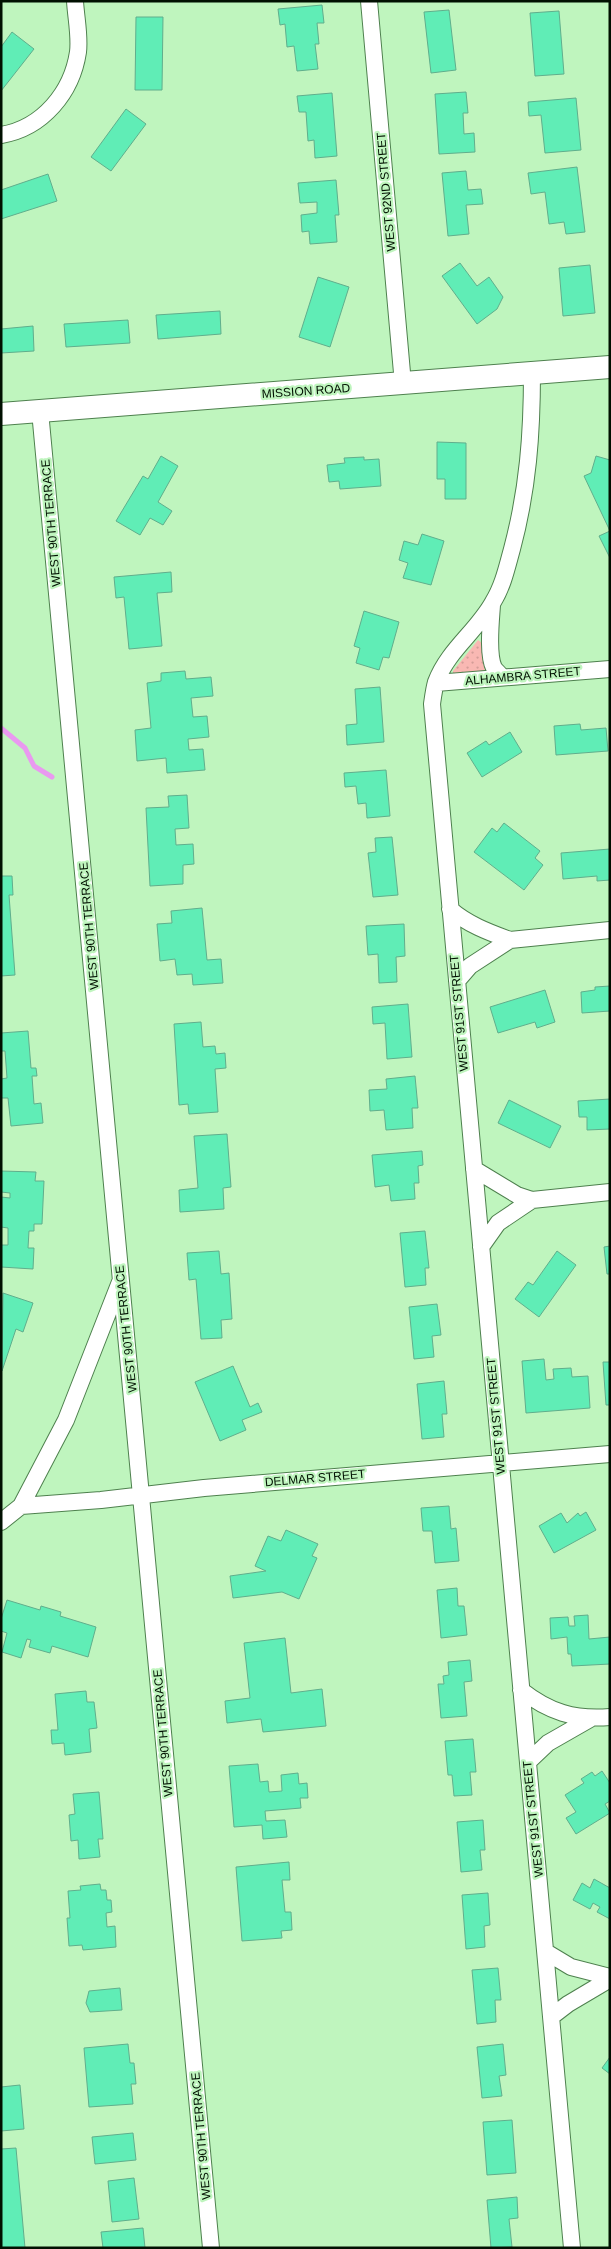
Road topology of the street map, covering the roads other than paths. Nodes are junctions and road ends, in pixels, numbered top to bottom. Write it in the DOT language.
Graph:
graph roads {
  1 [pos="75,1"];
  2 [pos="369,1"];
  3 [pos="1,135"];
  4 [pos="610,367"];
  5 [pos="532,372"];
  6 [pos="403,384"];
  7 [pos="40,411"];
  8 [pos="1,414"];
  9 [pos="493,603"];
  10 [pos="610,669"];
  11 [pos="502,677"];
  12 [pos="436,683"];
  13 [pos="450,909"];
  14 [pos="610,930"];
  15 [pos="510,940"];
  16 [pos="457,981"];
  17 [pos="474,1169"];
  18 [pos="610,1192"];
  19 [pos="532,1200"];
  20 [pos="481,1247"];
  21 [pos="120,1280"];
  22 [pos="610,1454"];
  23 [pos="500,1463"];
  24 [pos="142,1495"];
  25 [pos="21,1506"];
  26 [pos="1,1522"];
  27 [pos="521,1690"];
  28 [pos="610,1718"];
  29 [pos="590,1719"];
  30 [pos="528,1762"];
  31 [pos="546,1952"];
  32 [pos="610,1978"];
  33 [pos="551,2017"];
  34 [pos="211,2248"];
  35 [pos="572,2248"];
  1 -- 3 [label="street"];
  2 -- 6 [label="street, WEST 92ND STREET"];
  4 -- 5 [label="main road, MISSION ROAD"];
  5 -- 6 [label="main road, MISSION ROAD"];
  5 -- 9 [label="street, WEST 91ST STREET"];
  6 -- 7 [label="main road, MISSION ROAD"];
  7 -- 8 [label="main road, MISSION ROAD"];
  7 -- 21 [label="street, WEST 90TH TERRACE"];
  9 -- 11 [label="street, WEST 91ST STREET"];
  9 -- 12 [label="street, WEST 91ST STREET"];
  10 -- 11 [label="street, ALHAMBRA STREET"];
  11 -- 12 [label="street, ALHAMBRA STREET"];
  12 -- 13 [label="street, WEST 91ST STREET"];
  13 -- 15 [label="street"];
  13 -- 16 [label="street, WEST 91ST STREET"];
  14 -- 15 [label="street"];
  15 -- 16 [label="street"];
  16 -- 17 [label="street, WEST 91ST STREET"];
  17 -- 19 [label="street"];
  17 -- 20 [label="street, WEST 91ST STREET"];
  18 -- 19 [label="street"];
  19 -- 20 [label="street"];
  20 -- 23 [label="street, WEST 91ST STREET"];
  21 -- 24 [label="street, WEST 90TH TERRACE"];
  21 -- 25 [label="street"];
  22 -- 23 [label="street, DELMAR STREET"];
  23 -- 24 [label="street, DELMAR STREET"];
  23 -- 27 [label="street, WEST 91ST STREET"];
  24 -- 25 [label="street, DELMAR STREET"];
  24 -- 34 [label="street, WEST 90TH TERRACE"];
  25 -- 26 [label="street"];
  27 -- 29 [label="street"];
  27 -- 30 [label="street, WEST 91ST STREET"];
  28 -- 29 [label="street"];
  29 -- 30 [label="street"];
  30 -- 31 [label="street, WEST 91ST STREET"];
  31 -- 32 [label="street"];
  31 -- 33 [label="street, WEST 91ST STREET"];
  32 -- 33 [label="street"];
  33 -- 35 [label="street, WEST 91ST STREET"];
}
